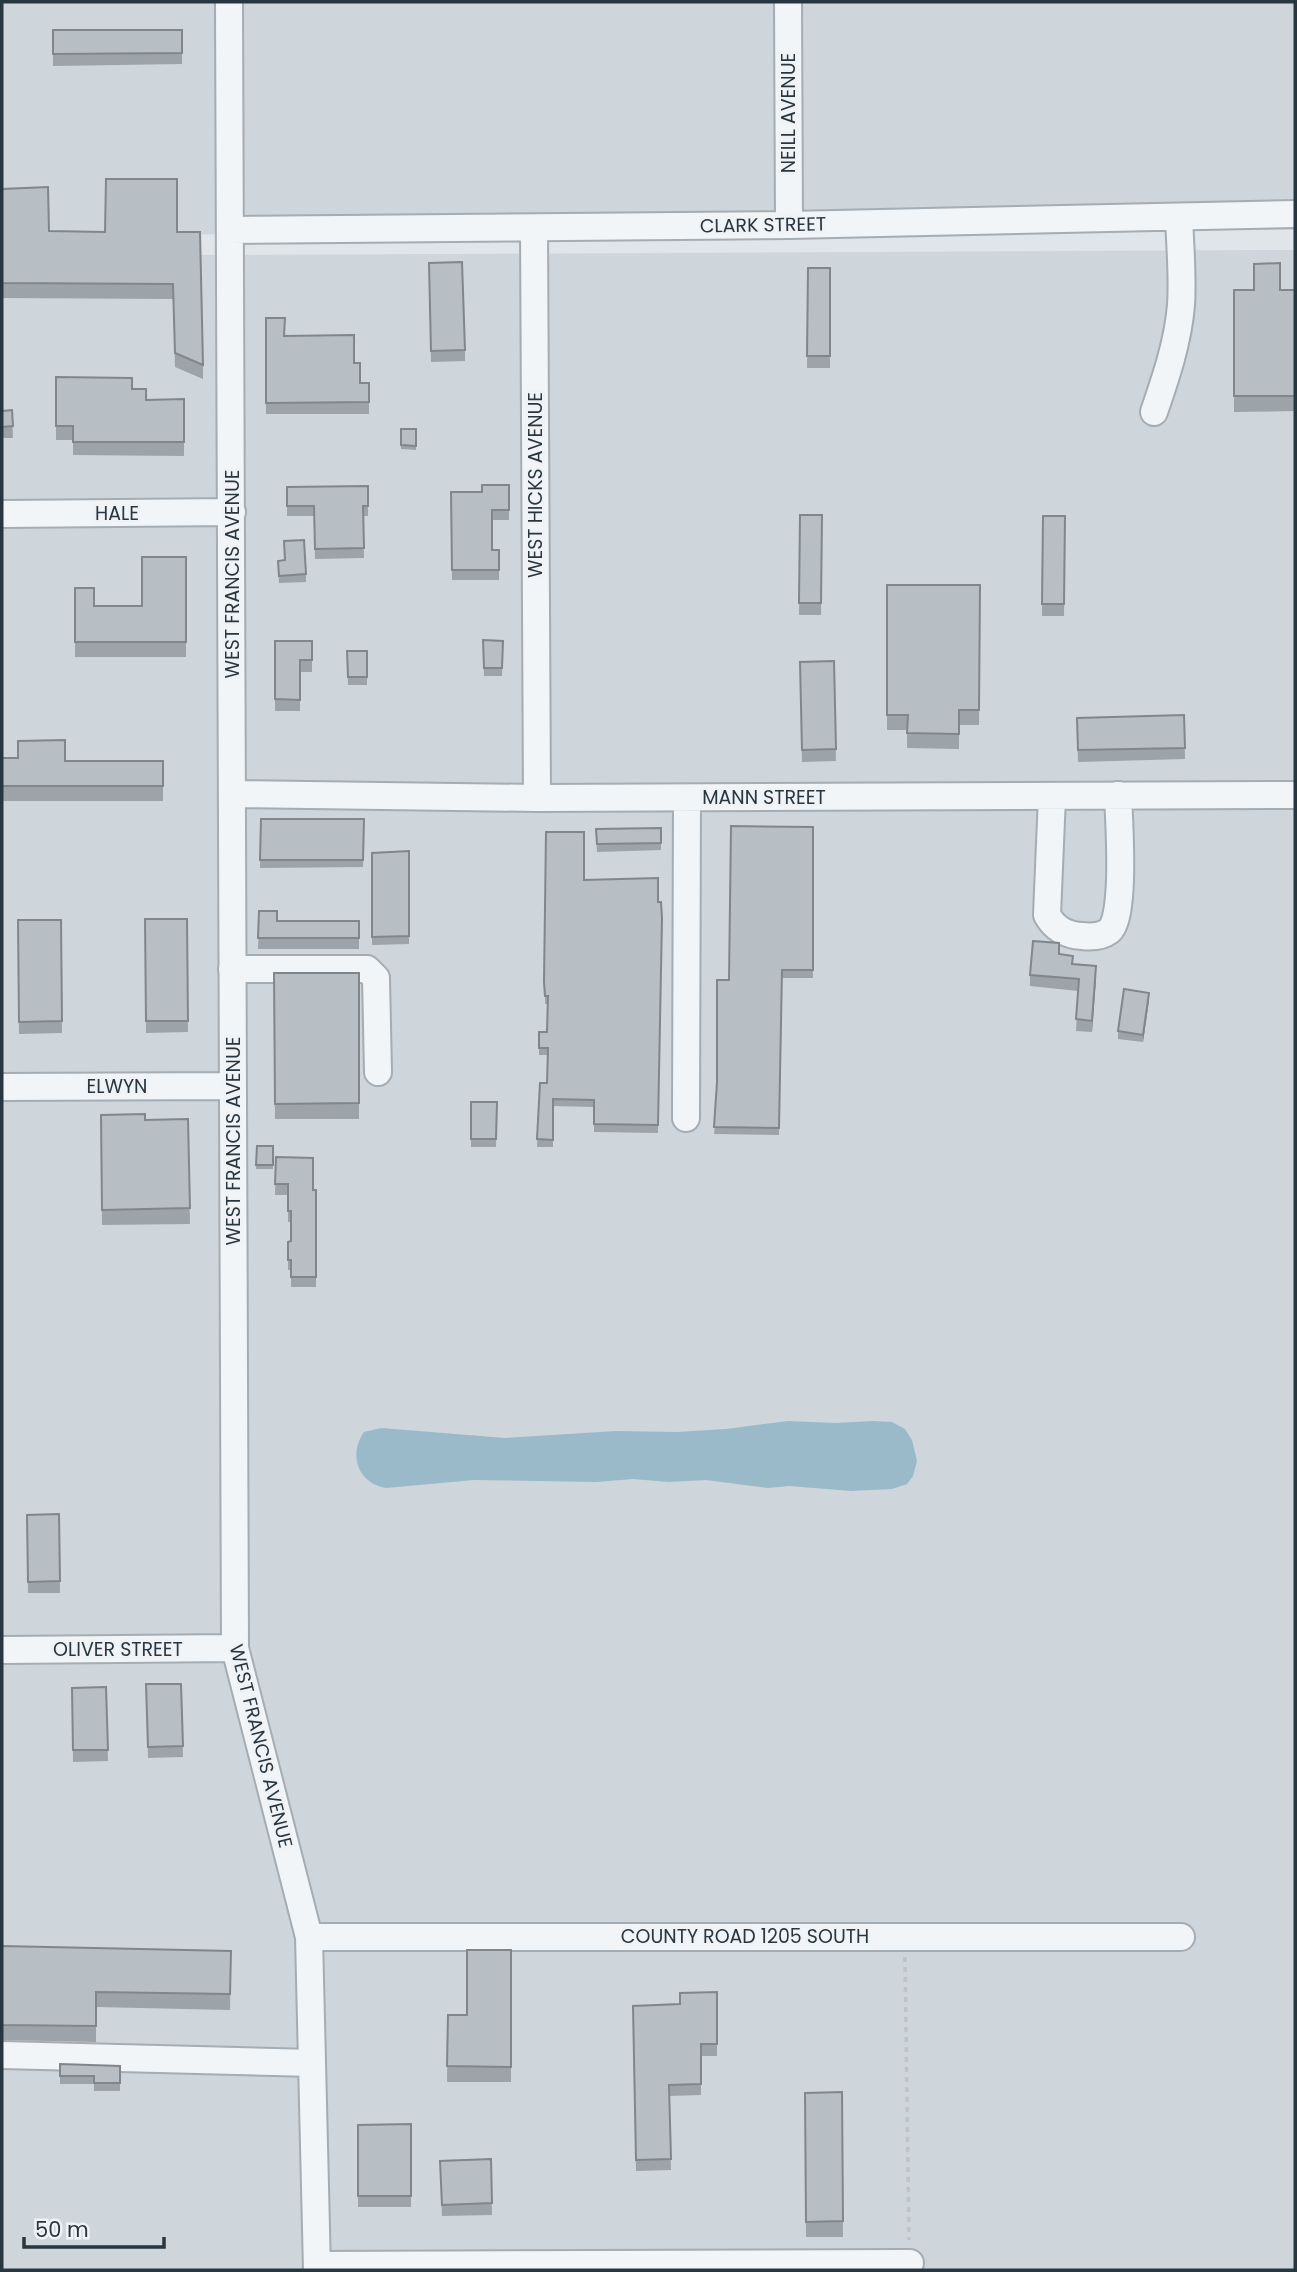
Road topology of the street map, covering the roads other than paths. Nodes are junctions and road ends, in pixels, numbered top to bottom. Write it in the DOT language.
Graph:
graph roads {
  1 [pos="229,2"];
  2 [pos="788,2"];
  3 [pos="1295,214"];
  4 [pos="1179,217"];
  5 [pos="789,225"];
  6 [pos="534,228"];
  7 [pos="230,230"];
  8 [pos="1154,412"];
  9 [pos="232,512"];
  10 [pos="2,514"];
  11 [pos="537,742"];
  12 [pos="232,794"];
  13 [pos="1295,794"];
  14 [pos="1118,795"];
  15 [pos="1052,796"];
  16 [pos="687,797"];
  17 [pos="482,798"];
  18 [pos="537,798"];
  19 [pos="232,969"];
  20 [pos="378,1072"];
  21 [pos="232,1086"];
  22 [pos="2,1087"];
  23 [pos="686,1118"];
  24 [pos="234,1648"];
  25 [pos="2,1650"];
  26 [pos="309,1937"];
  27 [pos="1181,1937"];
  28 [pos="2,2054"];
  29 [pos="312,2063"];
  30 [pos="910,2263"];
  31 [pos="317,2268"];
  1 -- 7 [label="street, WEST FRANCIS AVENUE"];
  2 -- 5 [label="street, NEILL AVENUE"];
  3 -- 4 [label="street, CLARK STREET"];
  4 -- 5 [label="street, CLARK STREET"];
  4 -- 8 [label="street"];
  5 -- 6 [label="street, CLARK STREET"];
  6 -- 7 [label="street, CLARK STREET"];
  6 -- 11 [label="street, WEST HICKS AVENUE"];
  7 -- 9 [label="street, WEST FRANCIS AVENUE"];
  9 -- 10 [label="street, HALE"];
  9 -- 12 [label="street, WEST FRANCIS AVENUE"];
  11 -- 17 [label="street, WEST HICKS AVENUE"];
  11 -- 18 [label="street, WEST HICKS AVENUE"];
  12 -- 17 [label="street, MANN STREET"];
  12 -- 19 [label="street, WEST FRANCIS AVENUE"];
  13 -- 14 [label="street, MANN STREET"];
  14 -- 15 [label="street, MANN STREET"];
  14 -- 15 [label="street"];
  15 -- 16 [label="street, MANN STREET"];
  16 -- 18 [label="street, MANN STREET"];
  16 -- 23 [label="street"];
  17 -- 18 [label="street, MANN STREET"];
  19 -- 20 [label="street"];
  19 -- 21 [label="street, WEST FRANCIS AVENUE"];
  21 -- 22 [label="street, ELWYN"];
  21 -- 24 [label="street, WEST FRANCIS AVENUE"];
  24 -- 25 [label="street, OLIVER STREET"];
  24 -- 26 [label="street, WEST FRANCIS AVENUE"];
  26 -- 27 [label="street, COUNTY ROAD 1205 SOUTH"];
  26 -- 29 [label="street, WEST FRANCIS AVENUE"];
  28 -- 29 [label="street"];
  29 -- 31 [label="street, WEST FRANCIS AVENUE"];
  30 -- 31 [label="street"];
}
